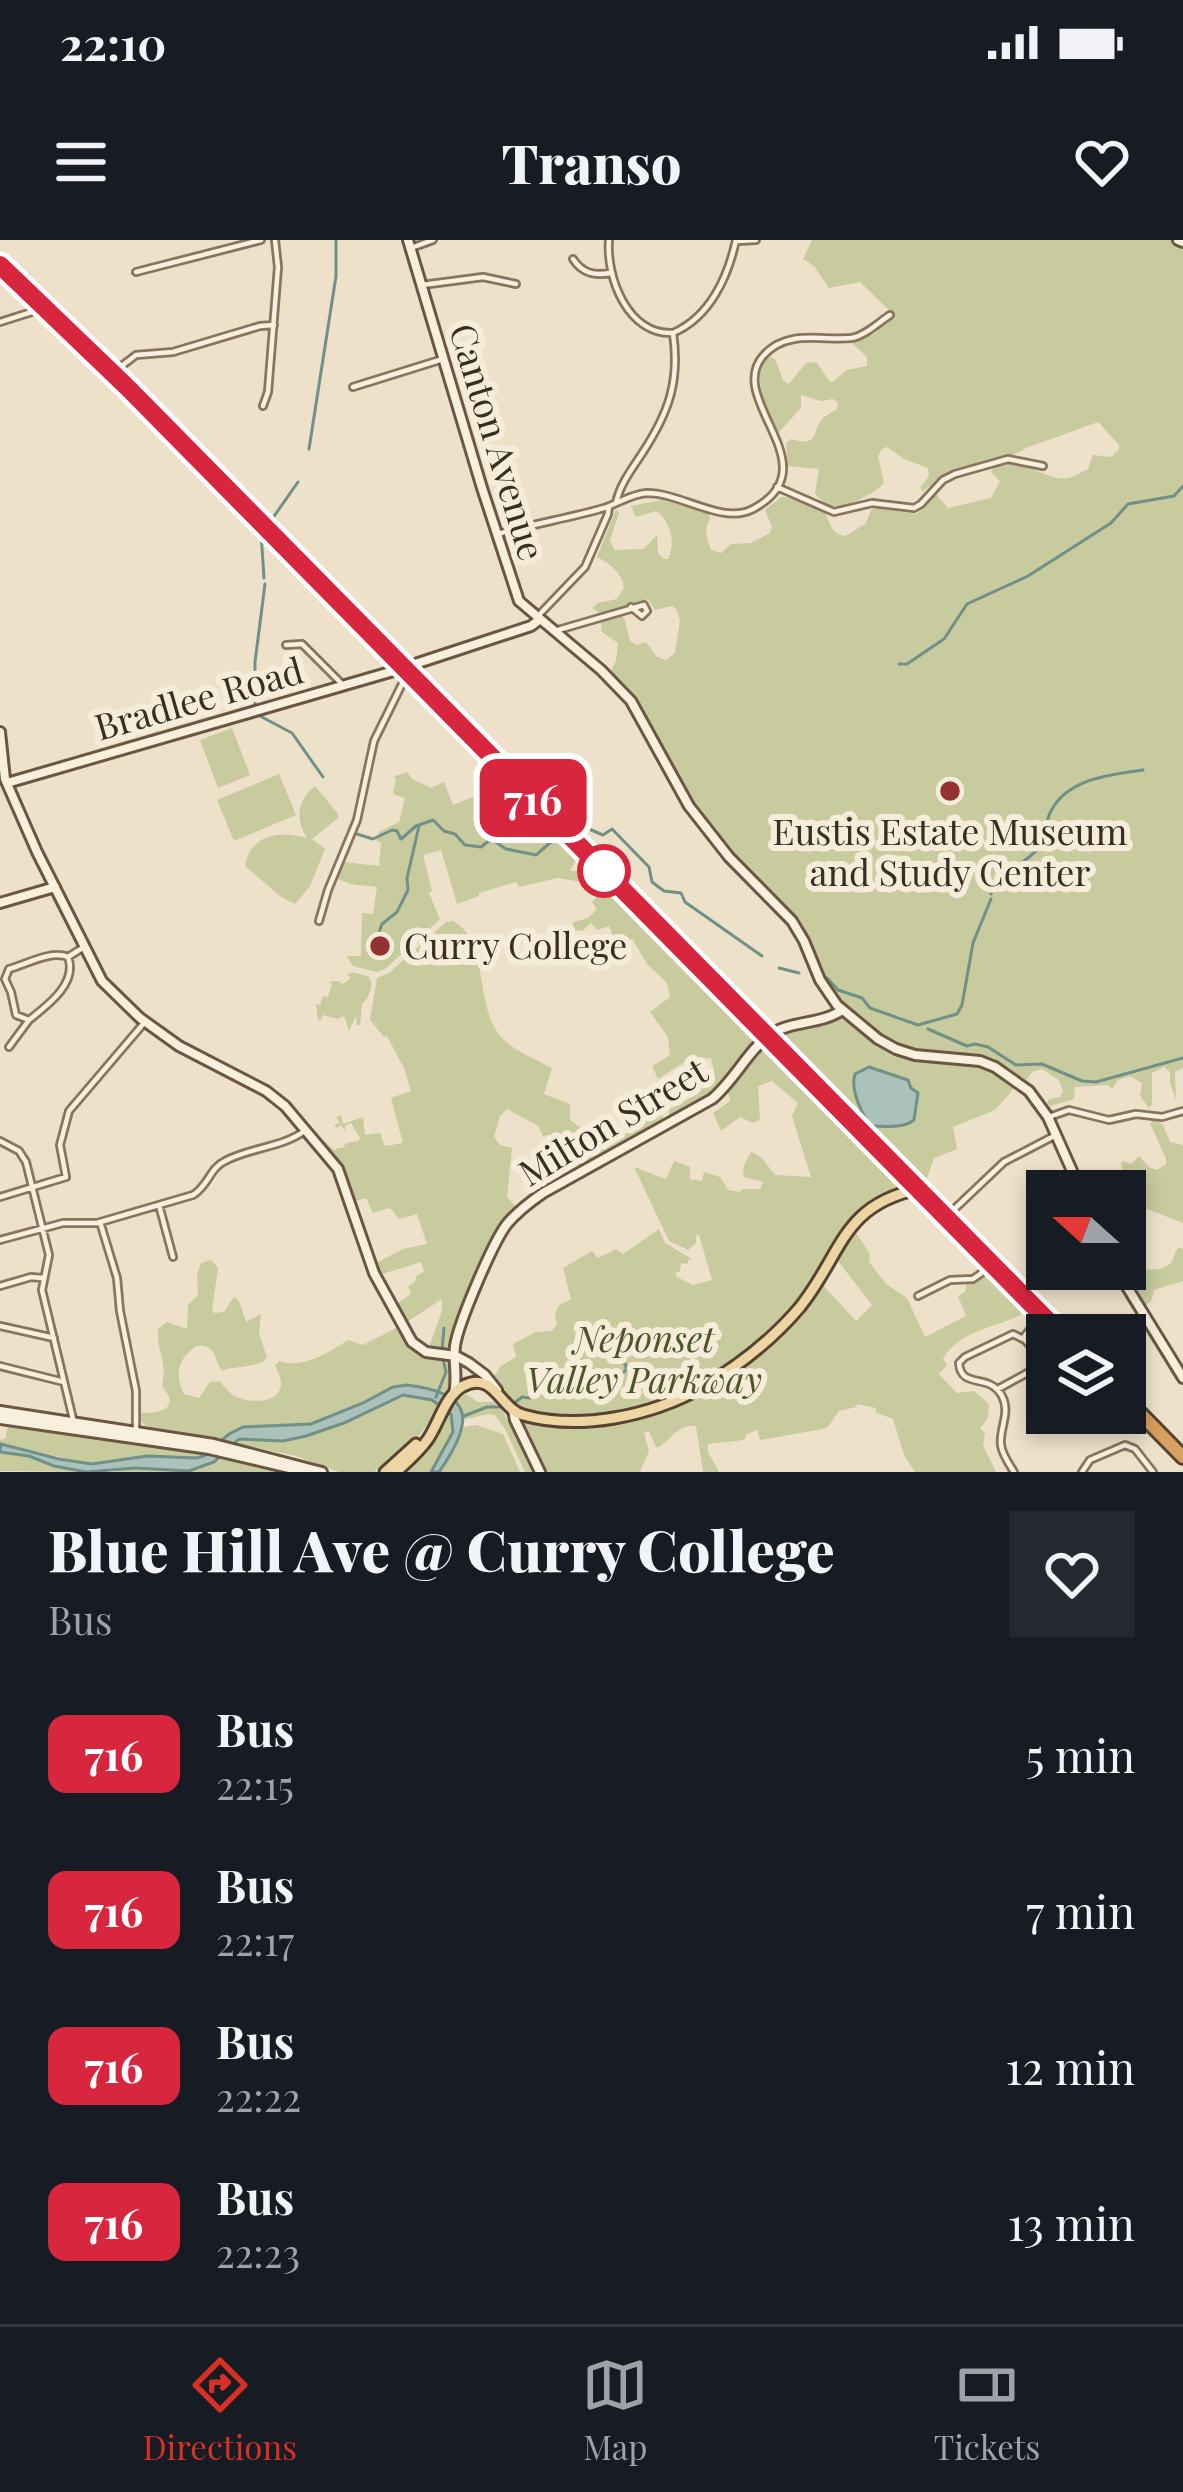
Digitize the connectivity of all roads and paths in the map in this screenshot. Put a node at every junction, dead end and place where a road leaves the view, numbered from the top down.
1 (261, 240) edge
2 (275, 240) edge
3 (433, 240) edge
4 (609, 240) edge
5 (736, 240) edge
6 (755, 240) edge
7 (410, 244) edge
8 (573, 259) dead end
9 (1, 267) edge
10 (136, 272) dead end
11 (610, 273) junction
12 (516, 284) dead end
13 (422, 285) junction
14 (46, 308) junction
15 (890, 315) dead end
16 (0, 322) edge
17 (274, 325) junction
18 (674, 333) junction
19 (442, 359) junction
20 (113, 373) junction
21 (353, 387) dead end
22 (263, 406) dead end
23 (1043, 466) dead end
24 (777, 487) junction
25 (612, 505) junction
26 (496, 535) junction
27 (631, 607) junction
28 (536, 618) junction
29 (554, 633) junction
30 (286, 645) dead end
31 (406, 670) junction
32 (330, 674) junction
33 (345, 685) junction
34 (332, 688) junction
35 (0, 732) edge
36 (3, 784) edge
37 (55, 886) junction
38 (0, 903) edge
39 (319, 921) dead end
40 (85, 947) junction
41 (68, 958) junction
42 (842, 1010) junction
43 (28, 1020) junction
44 (145, 1022) junction
45 (767, 1036) junction
46 (9, 1047) dead end
47 (1183, 1111) edge
48 (1048, 1117) junction
49 (306, 1130) junction
50 (1056, 1135) junction
51 (0, 1141) edge
52 (1072, 1170) edge
53 (33, 1187) junction
54 (918, 1189) junction
55 (0, 1197) edge
56 (158, 1205) junction
57 (946, 1217) junction
58 (100, 1222) junction
59 (43, 1228) junction
60 (0, 1240) edge
61 (173, 1257) dead end
62 (993, 1265) junction
63 (42, 1279) junction
64 (0, 1286) edge
65 (1129, 1290) edge
66 (918, 1296) dead end
67 (1037, 1314) edge
68 (0, 1326) edge
69 (1026, 1336) edge
70 (54, 1338) junction
71 (1023, 1339) junction
72 (1026, 1342) edge
73 (454, 1356) junction
74 (0, 1366) edge
75 (1026, 1374) edge
76 (1182, 1377) edge
77 (64, 1382) junction
78 (998, 1389) junction
79 (500, 1394) junction
80 (453, 1395) junction
81 (513, 1411) junction
82 (442, 1413) junction
83 (0, 1415) edge
84 (1146, 1421) edge
85 (73, 1427) junction
86 (136, 1436) junction
87 (230, 1450) junction
88 (1183, 1457) edge
89 (306, 1472) edge
90 (322, 1472) edge
91 (385, 1472) edge
92 (396, 1472) edge
93 (540, 1472) edge
94 (1014, 1472) edge
95 (1082, 1472) edge
96 (1153, 1472) edge

1 - 10 street
2 - 17 street
3 - 7 street
4 - 11 street
5 - 6 street
5 - 18 street
7 - 13 street, Canton Avenue
8 - 11 street
9 - 14 highway
11 - 18 street
12 - 13 street
13 - 19 street, Canton Avenue
14 - 16 street
14 - 20 highway
15 - 24 street
17 - 20 street
17 - 22 street
18 - 25 street
19 - 21 street
19 - 26 street, Canton Avenue
20 - 31 highway
23 - 24 street
24 - 25 street
25 - 26 street
25 - 28 street
26 - 28 street, Canton Avenue
27 - 27 street
27 - 29 street
28 - 29 street, Canton Avenue
28 - 31 street, Bradlee Road
29 - 42 street, Canton Avenue
30 - 32 street
31 - 33 street, Bradlee Road
31 - 39 street
31 - 45 highway
32 - 33 street
32 - 34 street
33 - 34 street, Bradlee Road
34 - 36 street, Bradlee Road
35 - 36 street
36 - 37 street
37 - 38 street
37 - 40 street
40 - 41 street
40 - 44 street
41 - 43 street
41 - 43 street
42 - 45 street
42 - 48 street, Canton Avenue
43 - 46 street
44 - 49 street
44 - 53 street
45 - 54 highway
45 - 73 street, Milton Street
47 - 48 street
48 - 50 street, Canton Avenue
49 - 56 street
49 - 73 street
50 - 52 street, Canton Avenue
50 - 57 street
51 - 53 street
53 - 55 street
53 - 59 street
54 - 57 highway
54 - 81 main road
56 - 58 street
56 - 61 street
57 - 62 highway
58 - 59 street
58 - 86 street
59 - 60 street
59 - 63 street
62 - 66 street
62 - 67 highway
63 - 64 street
63 - 70 street
65 - 76 street
68 - 70 street
69 - 71 street
70 - 77 street
71 - 72 street
71 - 78 street
73 - 79 street
73 - 80 street, Milton Street
74 - 77 street
75 - 78 street
77 - 85 street
78 - 94 street
79 - 80 main road
79 - 81 main road
80 - 82 main road
81 - 93 street
82 - 91 main road
82 - 92 main road
83 - 85 street
84 - 88 highway
85 - 86 street
86 - 87 street
87 - 89 street
87 - 90 street
95 - 96 street

